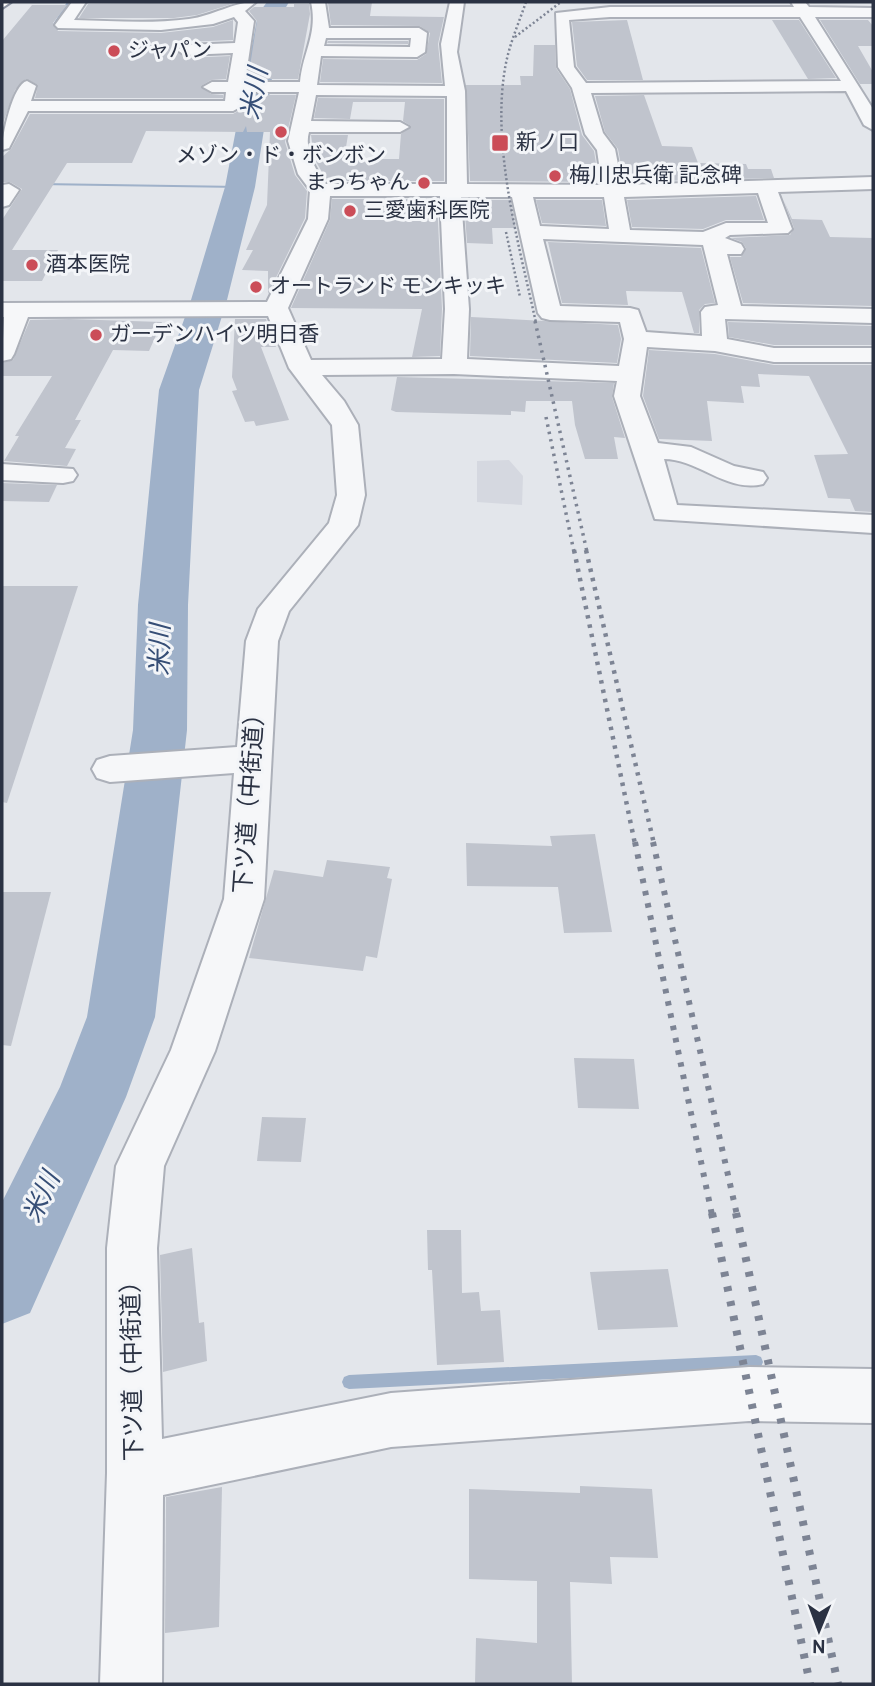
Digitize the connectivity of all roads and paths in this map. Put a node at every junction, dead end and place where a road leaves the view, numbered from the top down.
1 (79, 2) edge
2 (92, 2) edge
3 (457, 2) edge
4 (243, 7) edge
5 (740, 7) dead end
6 (801, 7) edge
7 (873, 12) edge
8 (243, 48) junction
9 (185, 50) dead end
10 (312, 50) edge
11 (834, 58) junction
12 (860, 58) dead end
13 (431, 67) dead end
14 (873, 83) edge
15 (852, 85) junction
16 (23, 86) dead end
17 (197, 87) dead end
18 (241, 87) junction
19 (581, 88) junction
20 (456, 91) junction
21 (19, 113) junction
22 (588, 115) junction
23 (612, 115) dead end
24 (232, 120) dead end
25 (873, 125) edge
26 (300, 126) junction
27 (400, 127) dead end
28 (2, 144) edge
29 (537, 167) dead end
30 (559, 171) dead end
31 (867, 183) edge
32 (583, 185) junction
33 (767, 188) junction
34 (453, 189) junction
35 (320, 190) junction
36 (520, 190) junction
37 (2, 191) edge
38 (612, 191) junction
39 (2, 201) edge
40 (873, 205) edge
41 (529, 232) junction
42 (620, 234) junction
43 (718, 243) junction
44 (262, 309) junction
45 (11, 310) edge
46 (731, 313) junction
47 (873, 316) edge
48 (636, 339) junction
49 (715, 344) junction
50 (2, 354) edge
51 (873, 355) edge
52 (454, 366) junction
53 (302, 368) junction
54 (630, 374) junction
55 (648, 452) junction
56 (2, 472) edge
57 (63, 475) dead end
58 (753, 478) dead end
59 (873, 524) edge
60 (245, 759) junction
61 (110, 769) dead end
62 (873, 1396) edge
63 (135, 1473) junction
64 (131, 1684) edge

1 - 2 street
1 - 4 street
3 - 20 street
4 - 8 street
5 - 6 street
6 - 7 street
6 - 11 street
6 - 19 street
8 - 9 street
8 - 18 street
10 - 10 street
10 - 13 street
10 - 18 street
10 - 20 street
10 - 26 street
11 - 12 street
11 - 15 street
14 - 15 street
15 - 19 street
15 - 25 street
16 - 21 street
17 - 18 street
18 - 21 street
19 - 22 street
20 - 34 street
21 - 24 street
21 - 28 street
22 - 23 street
22 - 38 street
26 - 27 street
26 - 35 street
29 - 32 street
30 - 32 street
31 - 33 street
31 - 40 street
32 - 36 street
32 - 38 street
33 - 38 street
33 - 43 street
34 - 35 street
34 - 36 street
34 - 52 street
35 - 44 street
36 - 41 street
37 - 39 street
38 - 42 street
41 - 42 street
41 - 48 street
42 - 43 street
43 - 46 street
44 - 45 street
44 - 53 street, 下ツ道（中街道）
45 - 50 street
46 - 47 street
46 - 49 street
48 - 49 street
48 - 54 street
49 - 51 street
52 - 53 street
52 - 54 street
53 - 60 street, 下ツ道（中街道）
54 - 55 street
55 - 58 street
55 - 59 street
56 - 57 street
60 - 61 street
60 - 63 street, 下ツ道（中街道）
62 - 63 street
63 - 64 street, 下ツ道（中街道）

